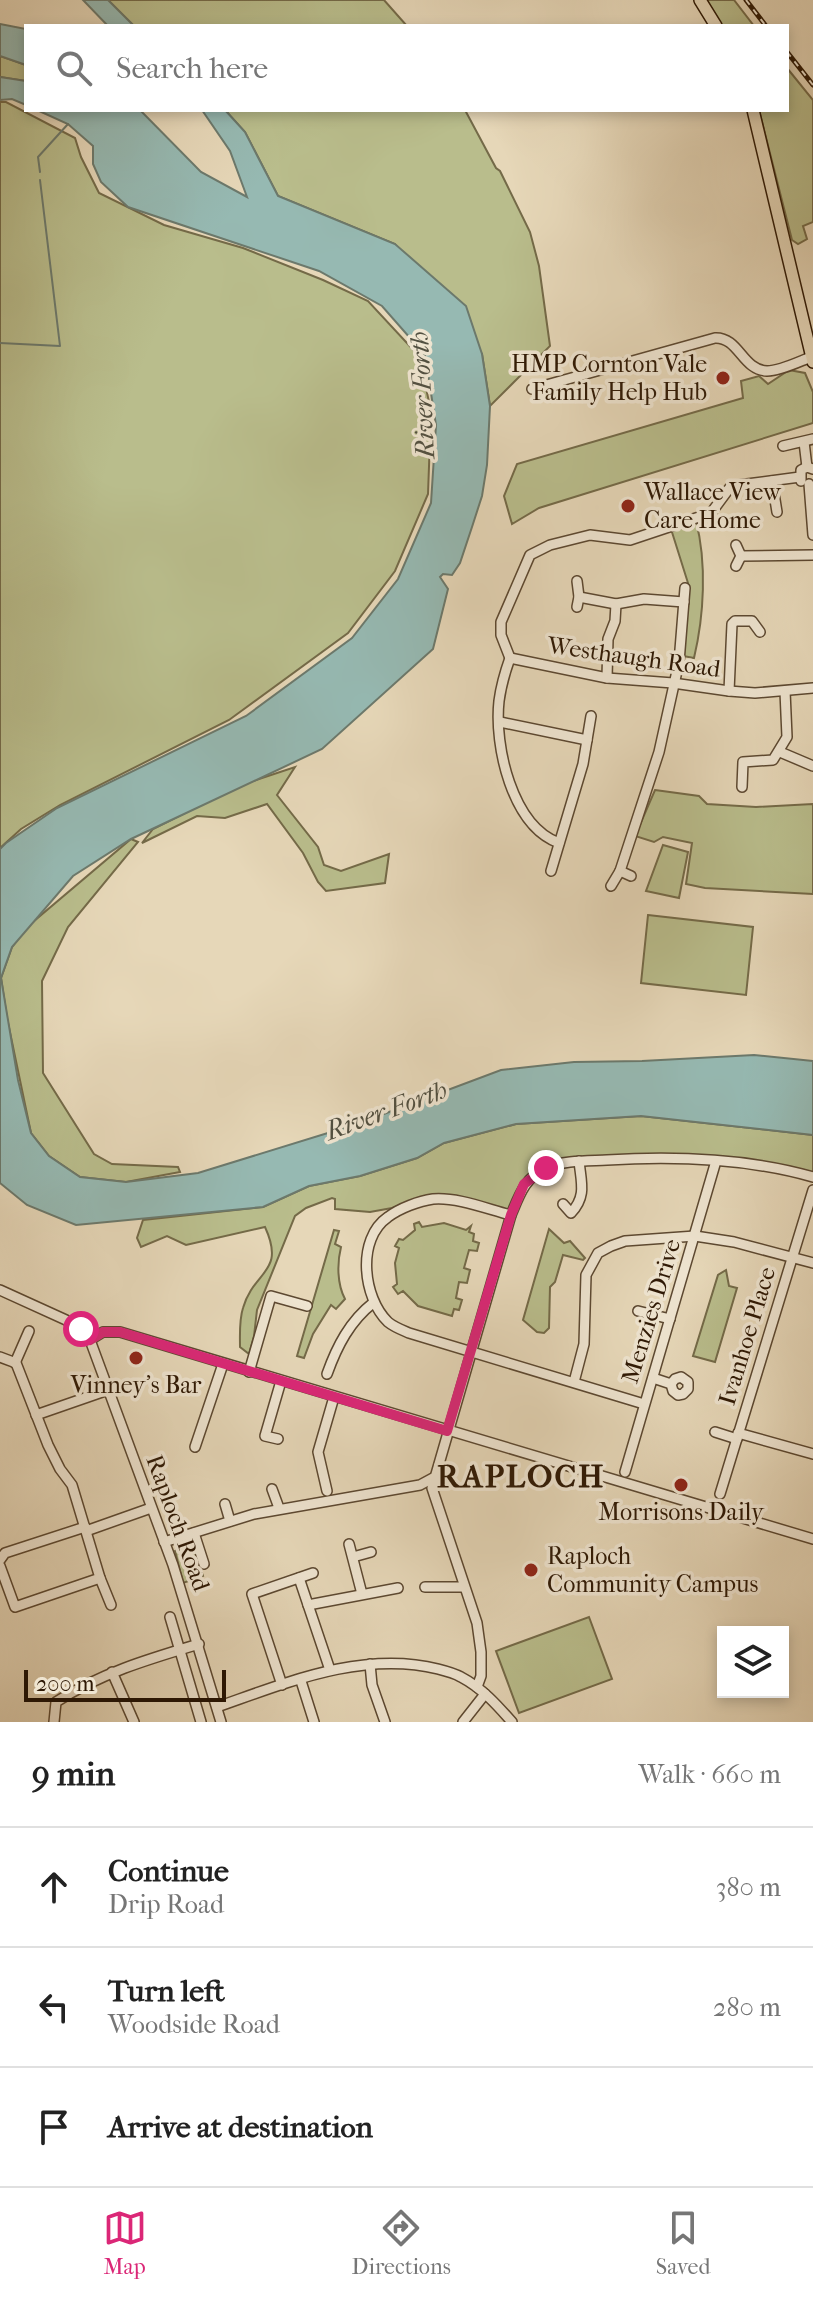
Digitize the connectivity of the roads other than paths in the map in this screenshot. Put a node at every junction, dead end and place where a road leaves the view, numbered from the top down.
1 (700, 0) edge
2 (715, 24) edge
3 (753, 112) edge
4 (812, 360) edge
5 (532, 389) dead end
6 (808, 440) edge
7 (783, 446) dead end
8 (810, 468) edge
9 (800, 477) junction
10 (772, 481) junction
11 (811, 483) edge
12 (777, 512) dead end
13 (813, 535) edge
14 (736, 545) dead end
15 (813, 555) edge
16 (741, 556) junction
17 (736, 566) dead end
18 (577, 581) dead end
19 (685, 588) dead end
20 (684, 602) junction
21 (616, 604) junction
22 (761, 610) dead end
23 (752, 621) junction
24 (760, 632) dead end
25 (510, 658) junction
26 (607, 678) junction
27 (673, 683) junction
28 (813, 688) edge
29 (729, 691) junction
30 (785, 691) junction
31 (591, 716) dead end
32 (500, 722) junction
33 (587, 740) junction
34 (780, 752) junction
35 (731, 756) dead end
36 (743, 762) junction
37 (813, 766) edge
38 (742, 787) dead end
39 (559, 843) junction
40 (551, 871) dead end
41 (620, 871) junction
42 (631, 876) dead end
43 (611, 886) dead end
44 (579, 1161) junction
45 (716, 1161) junction
46 (813, 1177) edge
47 (813, 1190) edge
48 (563, 1204) dead end
49 (511, 1215) junction
50 (695, 1236) junction
51 (792, 1257) junction
52 (813, 1263) edge
53 (0, 1290) edge
54 (373, 1303) junction
55 (307, 1306) dead end
56 (638, 1311) dead end
57 (670, 1319) junction
58 (29, 1331) dead end
59 (90, 1340) junction
60 (470, 1351) junction
61 (0, 1357) edge
62 (15, 1363) junction
63 (223, 1364) junction
64 (249, 1372) junction
65 (327, 1374) dead end
66 (653, 1378) junction
67 (281, 1381) junction
68 (574, 1382) junction
69 (671, 1384) dead end
70 (108, 1390) junction
71 (334, 1397) junction
72 (644, 1404) junction
73 (36, 1415) junction
74 (447, 1431) junction
75 (715, 1432) dead end
76 (737, 1436) junction
77 (278, 1439) dead end
78 (195, 1447) dead end
79 (813, 1454) edge
80 (625, 1472) dead end
81 (433, 1478) junction
82 (272, 1489) dead end
83 (327, 1491) dead end
84 (720, 1494) dead end
85 (225, 1504) dead end
86 (151, 1508) junction
87 (279, 1508) junction
88 (230, 1521) junction
89 (85, 1529) junction
90 (194, 1533) junction
91 (813, 1539) edge
92 (164, 1542) junction
93 (349, 1544) dead end
94 (371, 1552) dead end
95 (353, 1557) junction
96 (0, 1563) edge
97 (204, 1564) dead end
98 (313, 1573) dead end
99 (100, 1578) junction
100 (299, 1578) junction
101 (425, 1587) dead end
102 (463, 1587) junction
103 (398, 1588) dead end
104 (362, 1594) junction
105 (111, 1605) dead end
106 (308, 1605) junction
107 (170, 1617) dead end
108 (199, 1644) junction
109 (179, 1650) junction
110 (370, 1664) junction
111 (330, 1670) junction
112 (112, 1672) junction
113 (301, 1681) junction
114 (282, 1685) junction
115 (477, 1687) junction
116 (485, 1694) junction
117 (217, 1707) junction
118 (54, 1722) edge
119 (134, 1722) edge
120 (201, 1722) edge
121 (221, 1722) edge
122 (314, 1722) edge
123 (385, 1722) edge
124 (463, 1722) edge
125 (512, 1722) edge

1 - 2 main road
3 - 4 main road
4 - 5 street
6 - 7 street
6 - 8 street
8 - 9 street
9 - 10 street
9 - 11 street
10 - 12 street
10 - 25 street
11 - 13 street
14 - 16 street
15 - 16 street
16 - 17 street
18 - 21 street
19 - 20 street
20 - 21 street
20 - 27 street
21 - 26 street
22 - 23 street
23 - 24 street
23 - 29 street
25 - 26 street, Westhaugh Road
25 - 32 street
26 - 27 street, Westhaugh Road
27 - 29 street, Westhaugh Road
27 - 41 street
28 - 30 street, Westhaugh Road
29 - 30 street, Westhaugh Road
30 - 34 street
31 - 33 street
32 - 33 street
32 - 39 street
33 - 39 street
34 - 36 street
34 - 37 street
35 - 36 street
36 - 38 street
39 - 40 street
41 - 42 street
41 - 43 street
44 - 45 street
44 - 48 street
44 - 49 street
45 - 46 street
45 - 50 street, Menzies Drive
47 - 51 street, Ivanhoe Place
49 - 54 street
49 - 60 street
50 - 51 street
50 - 57 street, Menzies Drive
50 - 68 street
51 - 52 street
51 - 76 street, Ivanhoe Place
53 - 59 street
54 - 60 street
54 - 65 street
55 - 64 street
56 - 57 street
57 - 66 street, Menzies Drive
58 - 62 street
59 - 63 street
59 - 70 street, Raploch Road
60 - 68 street
60 - 74 street
61 - 62 street
62 - 73 street
63 - 64 street
63 - 78 street
64 - 67 street
66 - 69 street
66 - 72 street, Menzies Drive
67 - 71 street
67 - 77 street
68 - 72 street
70 - 73 street
70 - 86 street, Raploch Road
71 - 74 street
71 - 83 street
72 - 80 street, Menzies Drive
73 - 89 street
74 - 81 street
74 - 91 street
75 - 76 street
76 - 79 street
76 - 84 street, Ivanhoe Place
81 - 87 street
81 - 102 street
82 - 87 street
85 - 88 street
86 - 89 street
86 - 92 street, Raploch Road
87 - 88 street
88 - 90 street
89 - 96 street
89 - 99 street
90 - 92 street
90 - 97 street
92 - 108 street, Raploch Road
93 - 95 street
94 - 95 street
95 - 104 street
96 - 99 street
98 - 100 street
99 - 105 street
100 - 106 street
100 - 114 street
101 - 102 street
102 - 115 street
103 - 104 street
104 - 106 street
106 - 111 street
107 - 109 street
108 - 109 street
108 - 117 street, Raploch Road
109 - 112 street
109 - 120 street
110 - 111 street
110 - 115 street
110 - 123 street
111 - 113 street
112 - 118 street
112 - 119 street
113 - 114 street
113 - 122 street
114 - 117 street
115 - 116 street
116 - 124 street
116 - 125 street
117 - 121 street, Raploch Road

